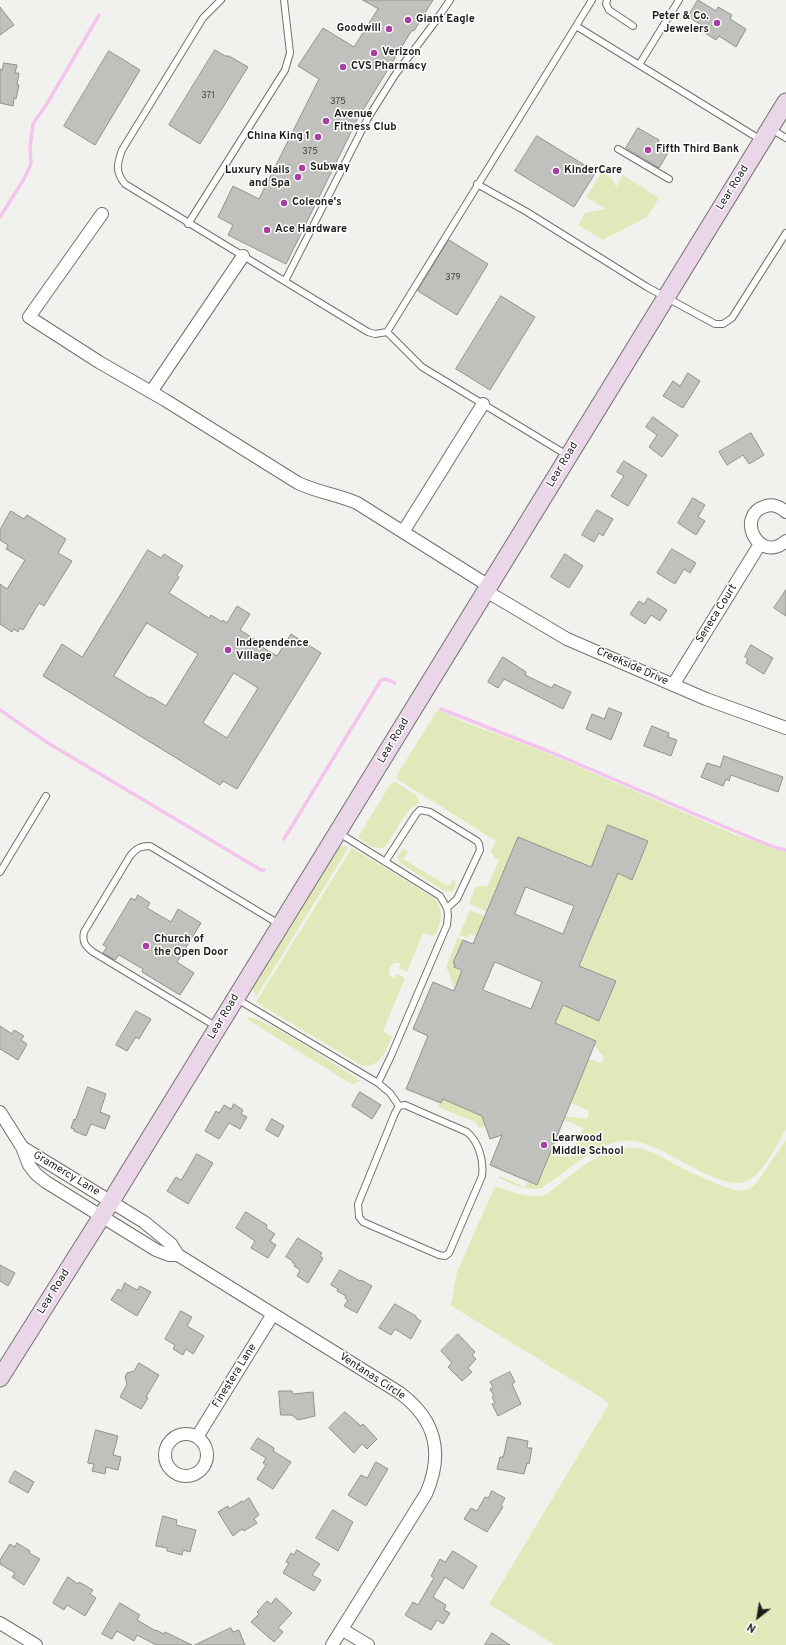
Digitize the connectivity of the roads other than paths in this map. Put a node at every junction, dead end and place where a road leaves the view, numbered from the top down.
1 (221, 0) edge
2 (284, 0) edge
3 (450, 0) edge
4 (592, 0) edge
5 (607, 0) edge
6 (679, 0) edge
7 (576, 26) junction
8 (633, 26) dead end
9 (640, 65) junction
10 (786, 102) edge
11 (766, 134) junction
12 (786, 138) edge
13 (618, 149) dead end
14 (669, 179) dead end
15 (477, 184) junction
16 (102, 214) dead end
17 (188, 224) junction
18 (786, 233) edge
19 (243, 256) junction
20 (285, 281) junction
21 (666, 296) junction
22 (387, 332) junction
23 (151, 392) junction
24 (483, 404) junction
25 (569, 456) junction
26 (786, 512) edge
27 (403, 532) junction
28 (786, 541) edge
29 (760, 544) junction
30 (487, 589) junction
31 (673, 685) junction
32 (786, 728) edge
33 (46, 796) dead end
34 (337, 832) junction
35 (385, 862) junction
36 (0, 872) edge
37 (447, 908) junction
38 (281, 925) junction
39 (236, 998) junction
40 (218, 1027) junction
41 (378, 1083) junction
42 (399, 1106) junction
43 (0, 1112) edge
44 (22, 1147) junction
45 (111, 1202) junction
46 (102, 1216) junction
47 (178, 1256) junction
48 (273, 1314) junction
49 (0, 1378) edge
50 (197, 1437) dead end
51 (0, 1623) edge
52 (343, 1630) junction
53 (36, 1645) edge
54 (332, 1645) edge
55 (368, 1645) edge

1 - 17 lane
2 - 17 lane
3 - 20 lane
4 - 7 lane
5 - 8 lane
6 - 9 lane
7 - 9 lane
7 - 15 lane
9 - 11 lane
10 - 11 street, Lear Road
11 - 12 lane
11 - 21 street, Lear Road
13 - 14 lane
15 - 21 lane
15 - 22 lane
16 - 23 street, Creekside Drive
17 - 19 lane
18 - 21 lane
19 - 20 lane
19 - 23 street
20 - 22 lane
21 - 25 street, Lear Road
22 - 24 lane
23 - 27 street, Creekside Drive
24 - 25 lane
24 - 27 street
25 - 30 street, Lear Road
26 - 29 street
27 - 30 street, Creekside Drive
28 - 29 street
29 - 31 street, Seneca Court
30 - 31 street, Creekside Drive
30 - 34 street, Lear Road
31 - 32 street, Creekside Drive
33 - 36 lane
34 - 35 lane
34 - 38 street, Lear Road
35 - 37 lane
35 - 37 lane
37 - 41 lane
38 - 39 street, Lear Road
38 - 40 lane
39 - 40 street, Lear Road
39 - 41 lane
40 - 45 street, Lear Road
41 - 42 lane
42 - 42 lane
43 - 44 street, Gramercy Lane
44 - 45 street, Gramercy Lane
44 - 46 street, Gramercy Lane
45 - 46 street, Lear Road
45 - 47 street, Ventanas Circle
46 - 47 street, Ventanas Circle
46 - 49 street, Lear Road
47 - 48 street, Ventanas Circle
48 - 50 street, Finestera Lane
48 - 52 street, Ventanas Circle
51 - 53 street
52 - 54 street, Ventanas Circle
52 - 55 street

